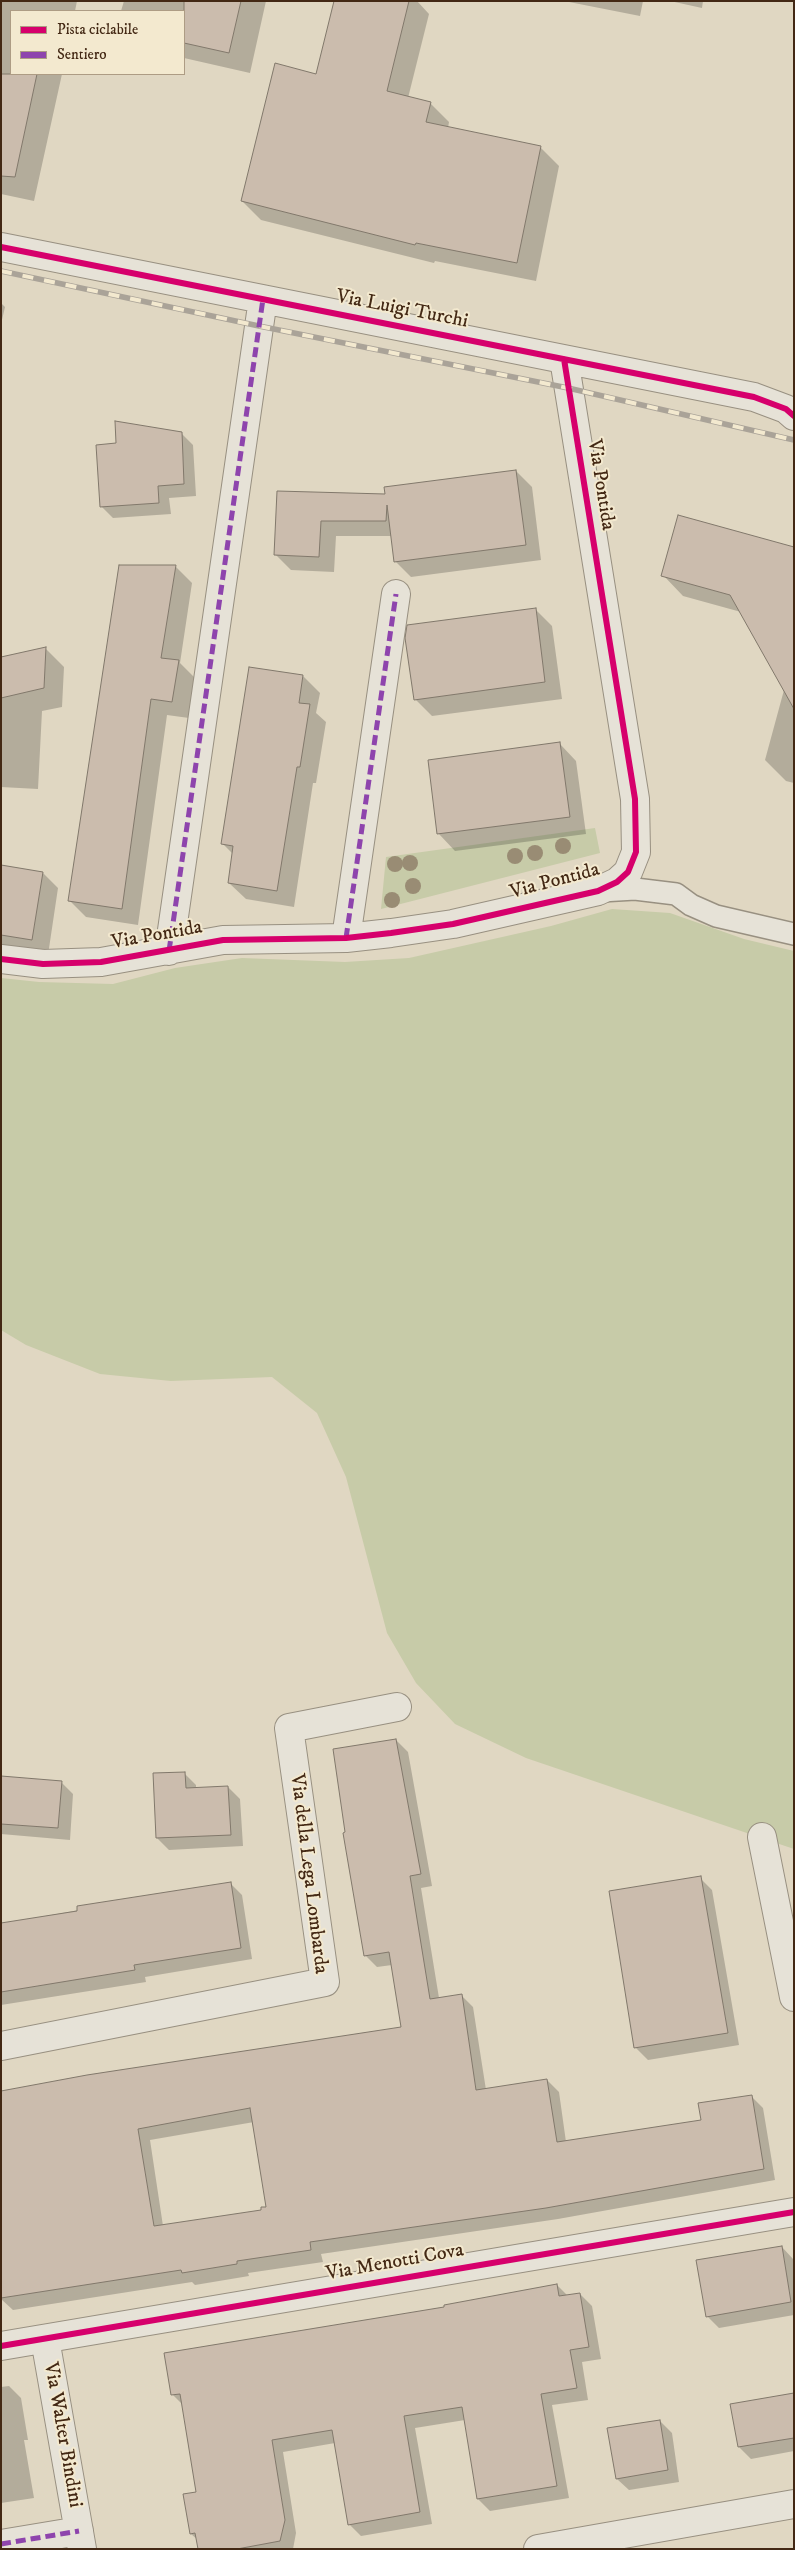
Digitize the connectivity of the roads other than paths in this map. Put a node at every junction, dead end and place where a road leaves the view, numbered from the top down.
1 (1, 247) edge
2 (263, 299) junction
3 (564, 360) junction
4 (794, 416) edge
5 (396, 594) dead end
6 (598, 891) junction
7 (794, 934) edge
8 (346, 938) junction
9 (169, 951) junction
10 (1, 959) edge
11 (397, 1707) dead end
12 (762, 1837) dead end
13 (794, 1997) edge
14 (1, 2046) edge
15 (794, 2212) edge
16 (45, 2339) junction
17 (1, 2346) edge
18 (794, 2504) edge
19 (80, 2540) edge
20 (1, 2544) edge
21 (538, 2549) edge

1 - 2 street, Via Luigi Turchi
2 - 3 street, Via Luigi Turchi
2 - 9 street, Via Pontida
3 - 4 street, Via Luigi Turchi
3 - 6 street, Via Pontida
5 - 8 street
6 - 7 lane, Via Pontida
6 - 8 street, Via Pontida
8 - 9 street, Via Pontida
9 - 10 street, Via Pontida
11 - 14 street, Via della Lega Lombarda
12 - 13 street
15 - 16 street, Via Menotti Cova
16 - 17 street, Via Menotti Cova
16 - 19 street, Via Walter Bindini
18 - 21 street
19 - 20 street, Via Walter Bindini

